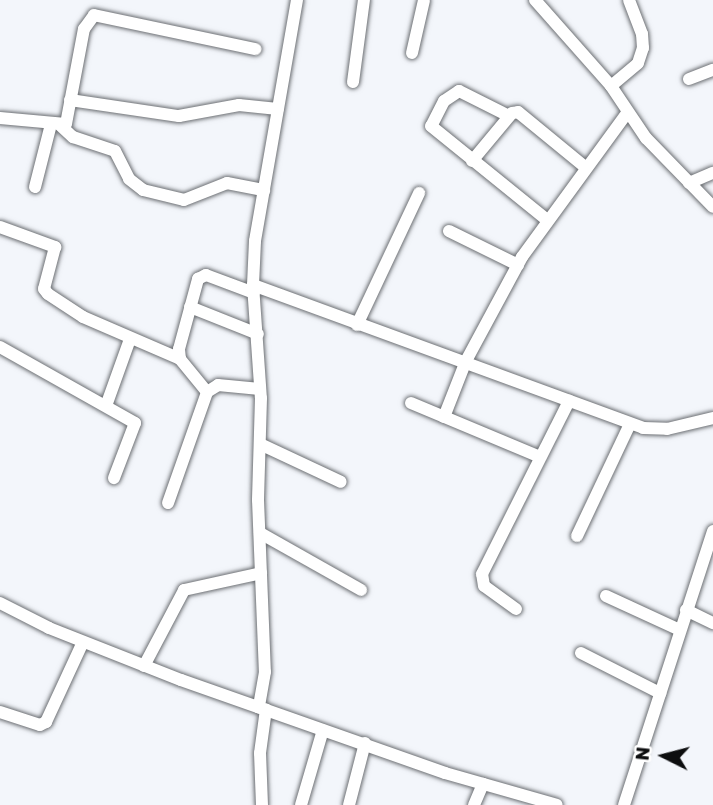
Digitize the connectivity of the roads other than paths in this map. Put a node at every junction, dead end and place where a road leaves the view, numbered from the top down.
1 (297, 0) edge
2 (363, 0) edge
3 (424, 0) edge
4 (538, 0) edge
5 (629, 0) edge
6 (255, 49) dead end
7 (412, 53) dead end
8 (713, 71) edge
9 (688, 79) dead end
10 (353, 82) dead end
11 (611, 86) junction
12 (70, 100) junction
13 (278, 109) junction
14 (627, 113) junction
15 (509, 117) junction
16 (0, 118) edge
17 (56, 124) junction
18 (472, 161) junction
19 (585, 167) junction
20 (713, 173) edge
21 (689, 183) junction
22 (35, 187) dead end
23 (264, 190) junction
24 (419, 192) dead end
25 (713, 206) edge
26 (547, 220) junction
27 (0, 227) edge
28 (449, 231) dead end
29 (518, 265) junction
30 (254, 289) junction
31 (190, 307) junction
32 (357, 325) junction
33 (258, 334) junction
34 (130, 339) junction
35 (0, 347) edge
36 (180, 359) junction
37 (466, 361) junction
38 (260, 389) junction
39 (207, 392) junction
40 (569, 401) junction
41 (411, 403) dead end
42 (106, 406) junction
43 (444, 417) junction
44 (713, 418) edge
45 (630, 424) junction
46 (260, 444) junction
47 (540, 457) junction
48 (114, 478) dead end
49 (341, 481) dead end
50 (168, 503) dead end
51 (713, 531) edge
52 (260, 533) junction
53 (577, 536) dead end
54 (261, 573) junction
55 (361, 590) dead end
56 (606, 596) dead end
57 (0, 603) edge
58 (516, 609) dead end
59 (686, 610) junction
60 (713, 622) edge
61 (680, 630) junction
62 (83, 642) junction
63 (581, 653) dead end
64 (144, 666) junction
65 (660, 693) junction
66 (263, 708) junction
67 (0, 712) edge
68 (323, 730) junction
69 (365, 743) junction
70 (483, 784) junction
71 (262, 805) edge
72 (301, 805) edge
73 (349, 805) edge
74 (474, 805) edge
75 (557, 805) edge
76 (624, 805) edge

1 - 13 street
2 - 10 street
3 - 7 street
4 - 11 street
5 - 11 street
6 - 12 street
8 - 9 street
11 - 14 street
12 - 13 street
12 - 17 street
13 - 23 street
14 - 19 street
14 - 21 street
15 - 18 street
15 - 18 street
15 - 19 street
16 - 17 street
17 - 22 street
17 - 23 street
18 - 26 street
19 - 26 street
20 - 21 street
21 - 25 street
23 - 30 street
24 - 32 street
26 - 29 street
27 - 34 street
28 - 29 street
29 - 37 street
30 - 31 street
30 - 32 street
30 - 33 street
31 - 33 street
31 - 36 street
32 - 37 street
33 - 38 street
34 - 36 street
34 - 42 street
35 - 42 street
36 - 39 street
37 - 40 street
37 - 43 street
38 - 39 street
38 - 46 street
39 - 50 street
40 - 45 street
40 - 47 street
41 - 43 street
42 - 48 street
43 - 47 street
44 - 45 street
45 - 53 street
46 - 49 street
46 - 52 street
47 - 58 street
51 - 59 street
52 - 54 street
52 - 55 street
54 - 64 street
54 - 66 street
56 - 61 street
57 - 62 street
59 - 60 street
59 - 61 street
61 - 65 street
62 - 64 street
62 - 67 street
63 - 65 street
64 - 66 street
65 - 76 street
66 - 68 street
66 - 71 street
68 - 69 street
68 - 72 street
69 - 70 street
69 - 73 street
70 - 74 street
70 - 75 street

